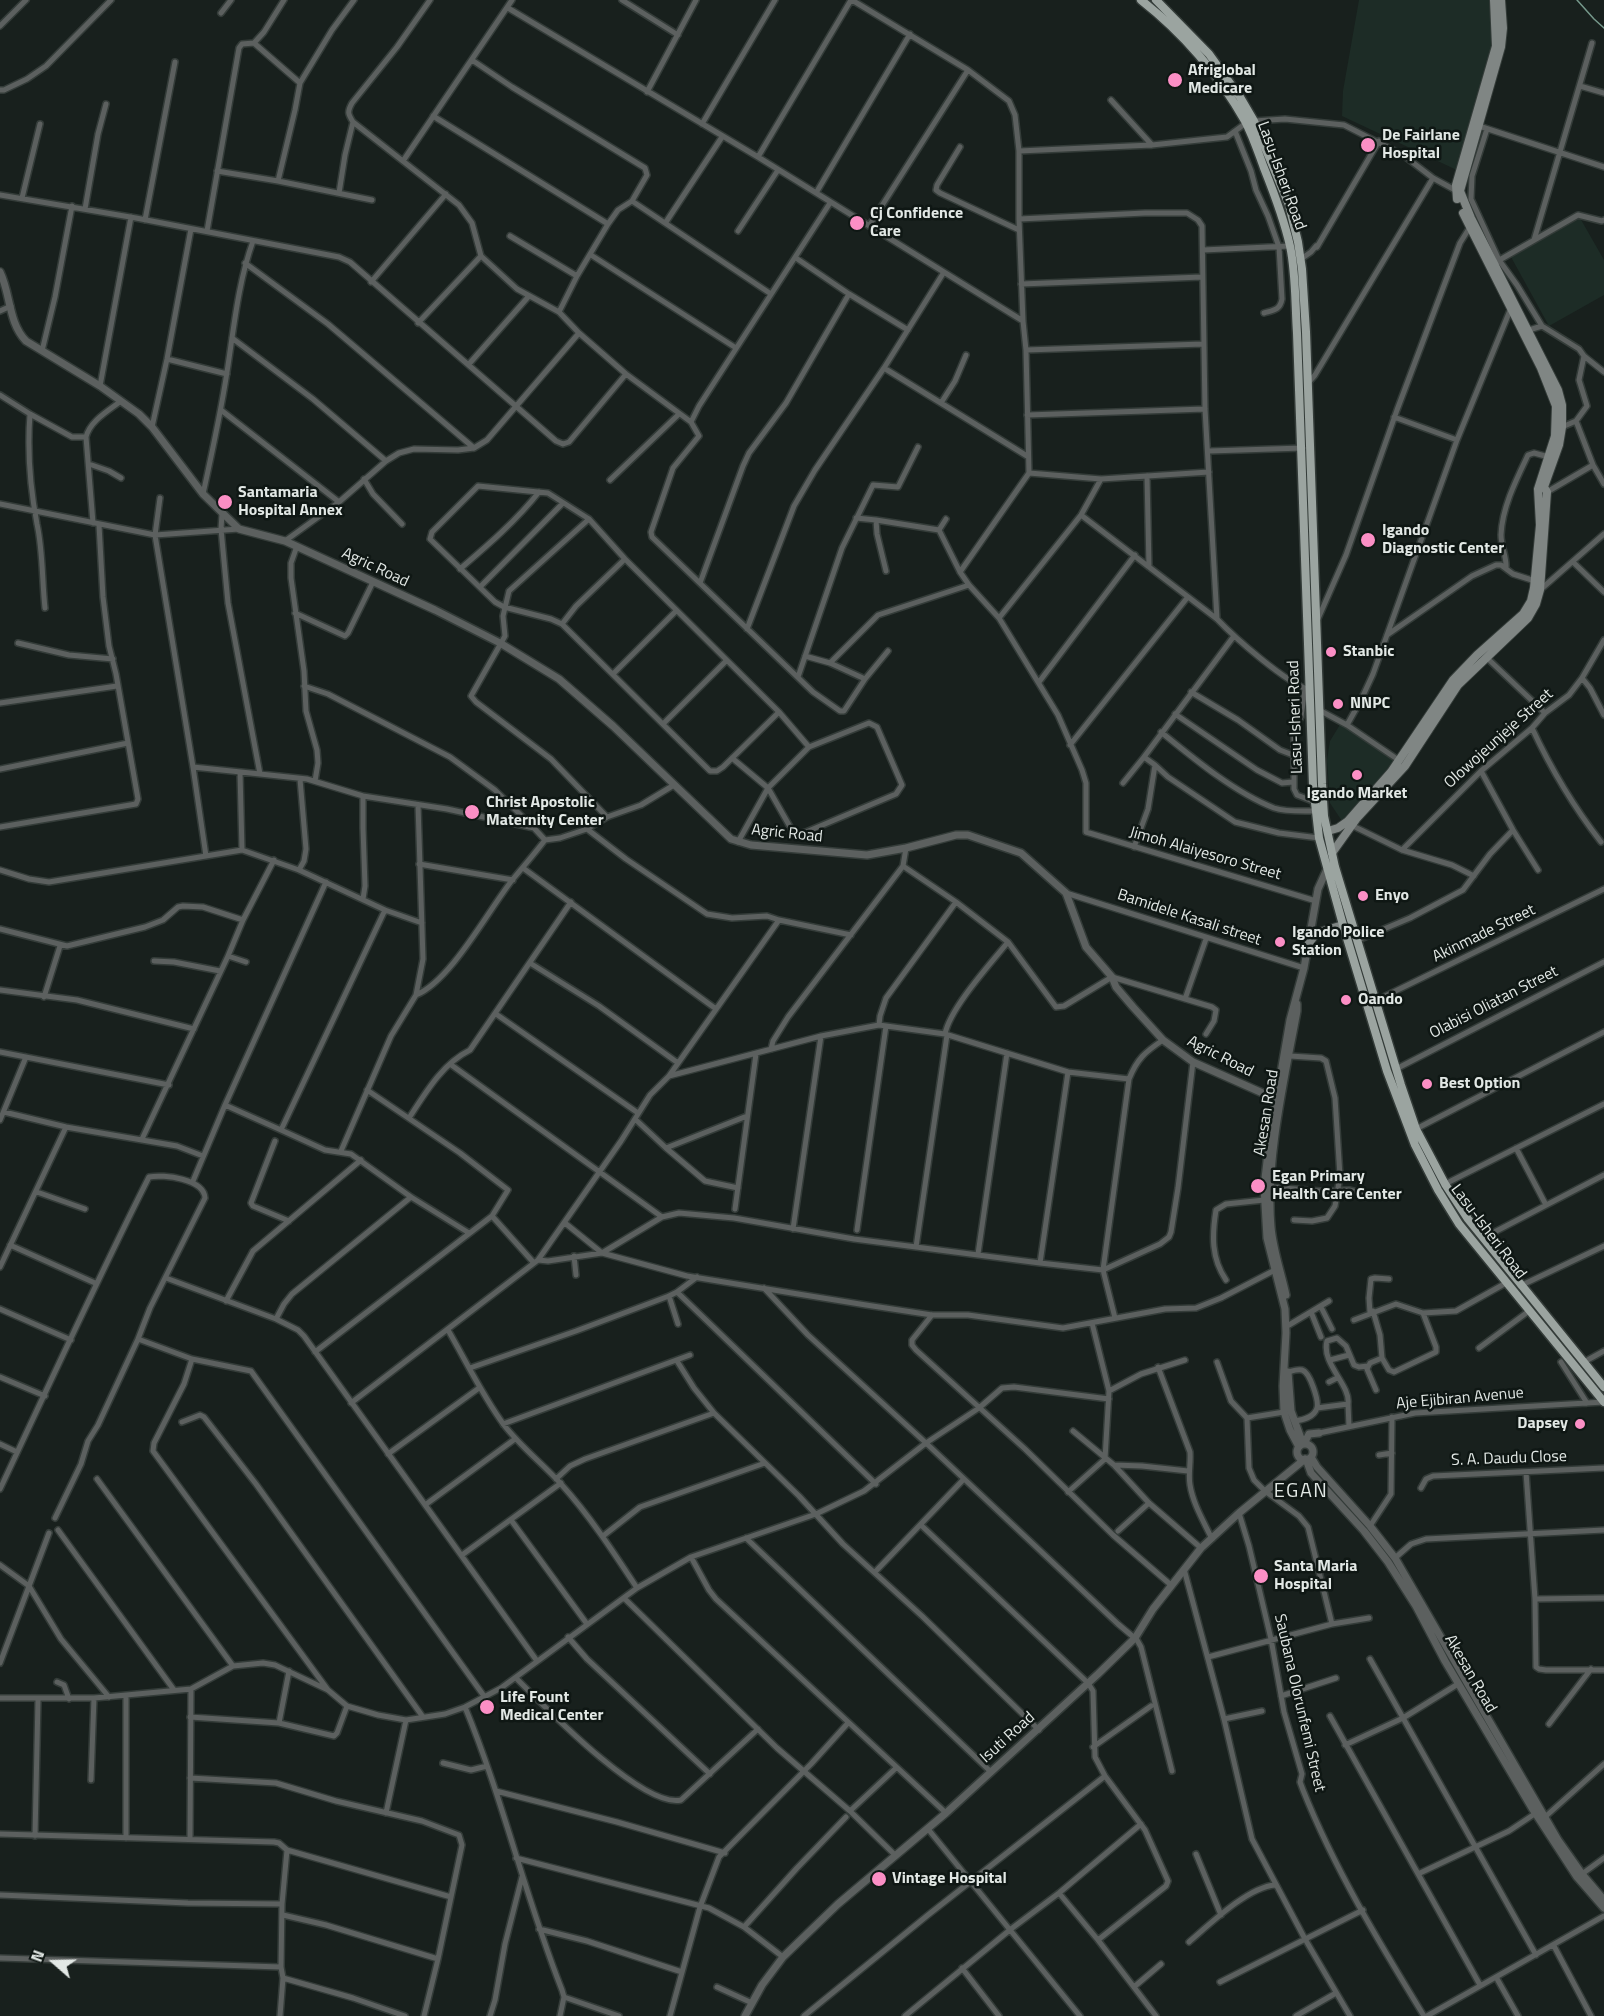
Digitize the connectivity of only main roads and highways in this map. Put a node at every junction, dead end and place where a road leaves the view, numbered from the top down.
1 (1141, 0) edge
2 (1156, 0) edge
3 (1494, 0) edge
4 (1501, 0) edge
5 (1250, 122) junction
6 (1514, 308) junction
7 (1305, 448) junction
8 (1328, 831) junction
9 (1332, 853) junction
10 (1343, 925) junction
11 (1308, 945) road end
12 (1604, 1387) edge
13 (1604, 1402) edge

1 - 5 main road, Lasu-Isheri Road
2 - 5 main road, Lasu-Isheri Road
3 - 6 main road
4 - 6 main road
5 - 7 main road, Lasu-Isheri Road
5 - 7 main road, Lasu-Isheri Road
6 - 8 main road
6 - 9 main road
7 - 8 main road, Lasu-Isheri Road
7 - 10 main road, Lasu-Isheri Road
8 - 9 main road, Lasu-Isheri Road
9 - 12 main road, Lasu-Isheri Road
10 - 11 main road
10 - 13 main road, Lasu-Isheri Road

